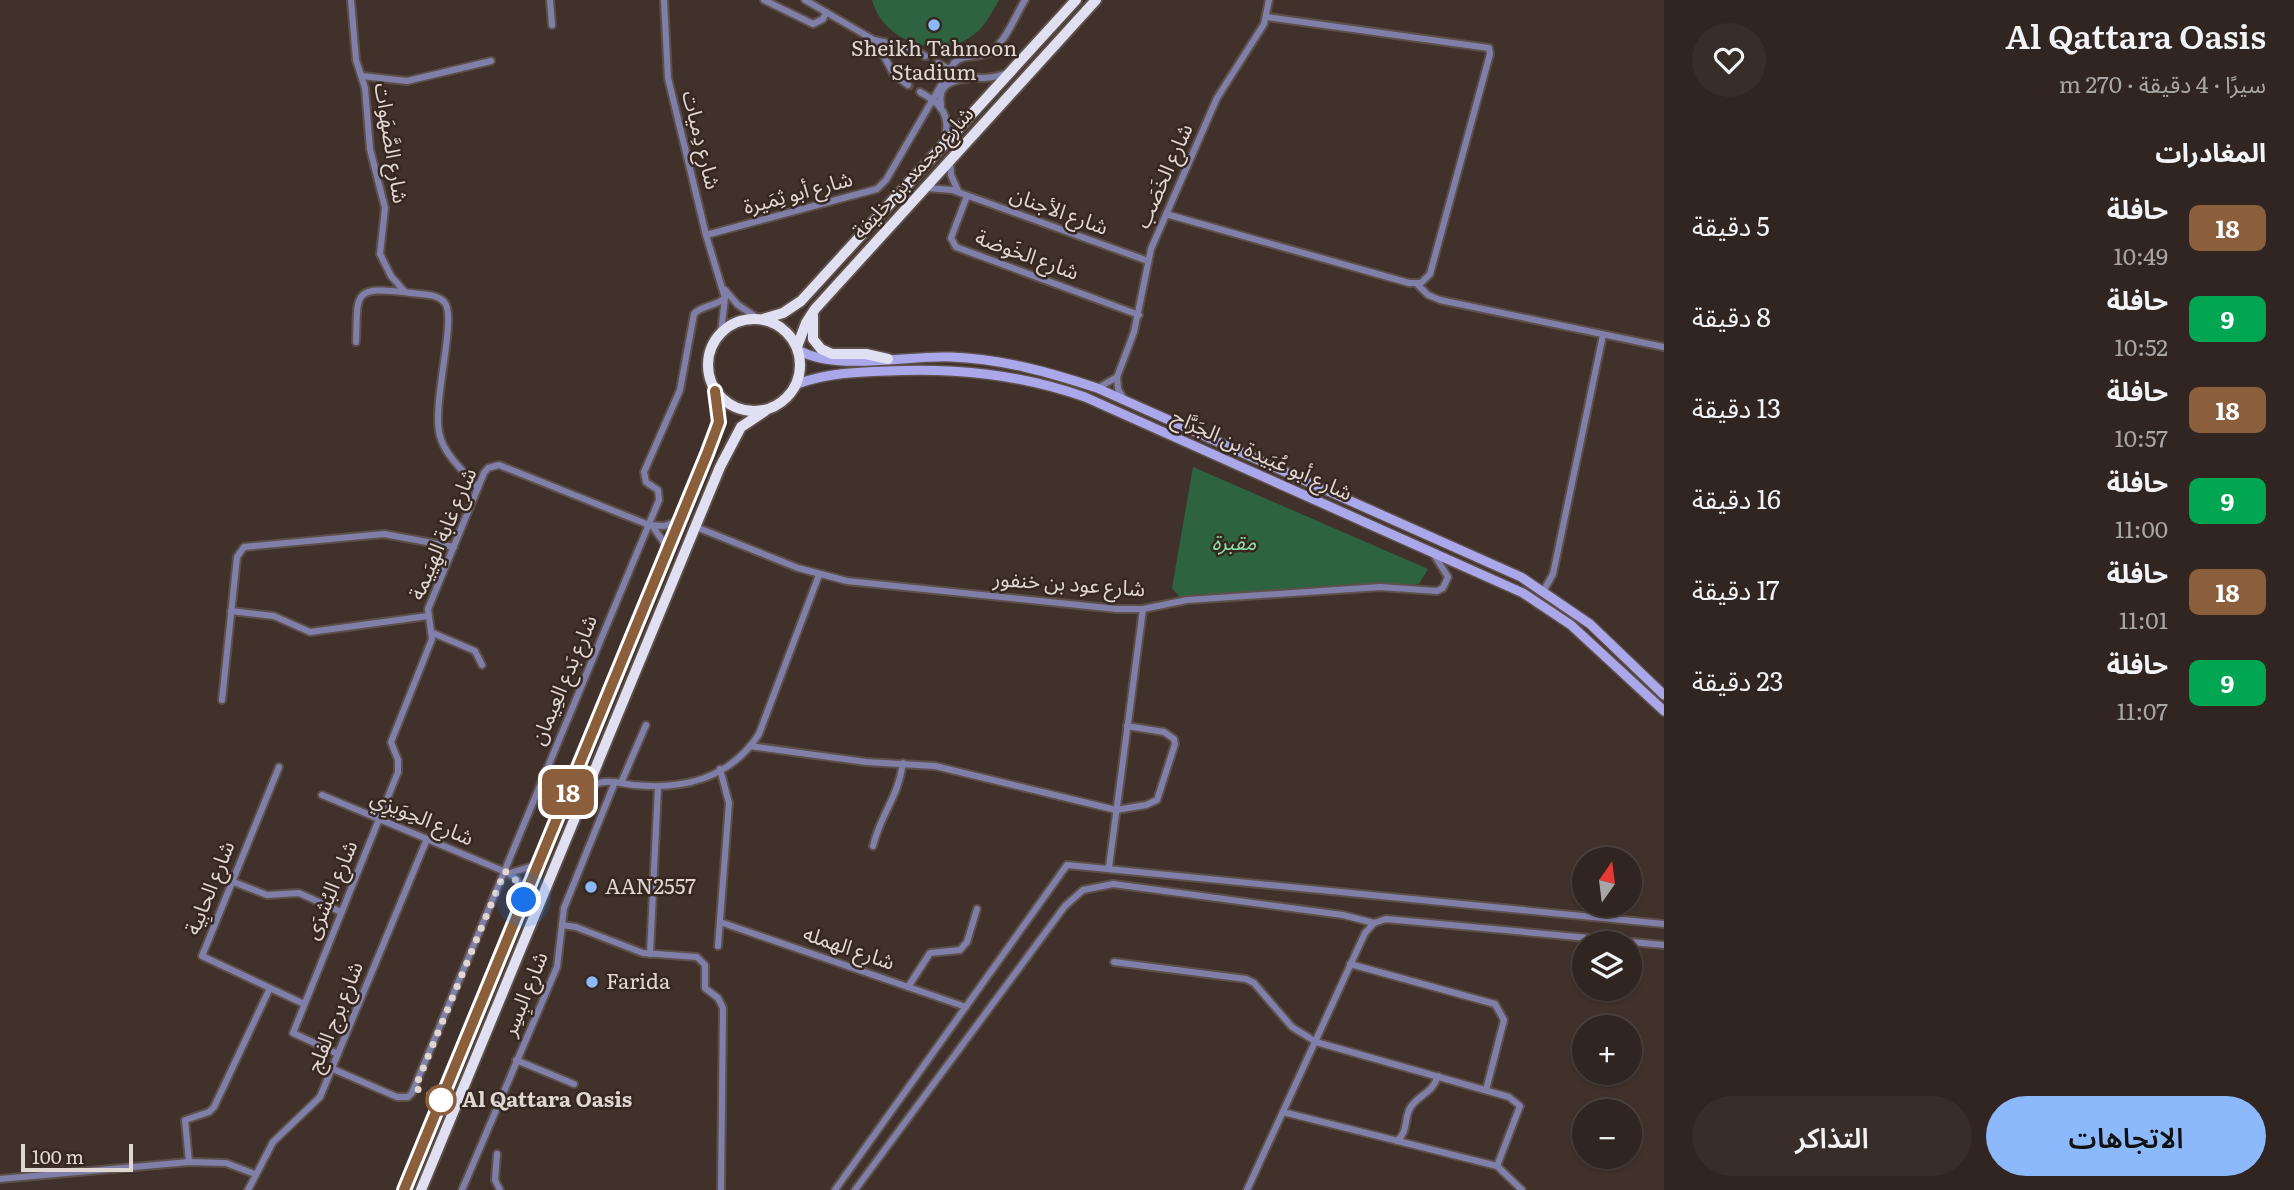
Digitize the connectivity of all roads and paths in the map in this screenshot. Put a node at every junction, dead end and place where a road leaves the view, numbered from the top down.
1 (352, 0) edge
2 (550, 0) edge
3 (664, 0) edge
4 (785, 0) edge
5 (805, 0) edge
6 (1025, 0) edge
7 (1076, 0) edge
8 (1096, 0) edge
9 (1269, 0) edge
10 (767, 1) edge
11 (781, 7) junction
12 (826, 12) junction
13 (1267, 17) junction
14 (552, 25) dead end
15 (874, 40) junction
16 (902, 47) junction
17 (925, 56) tunnel mouth
18 (491, 61) dead end
19 (937, 63) tunnel mouth
20 (889, 66) junction
21 (950, 70) junction
22 (1013, 71) junction
23 (362, 76) junction
24 (973, 79) junction
25 (908, 85) tunnel mouth
26 (920, 92) tunnel mouth
27 (933, 99) junction
28 (942, 107) junction
29 (941, 147) junction
30 (950, 162) junction
31 (927, 188) junction
32 (963, 194) junction
33 (1166, 214) junction
34 (706, 236) junction
35 (1147, 261) junction
36 (1417, 284) junction
37 (722, 286) junction
38 (405, 292) junction
39 (725, 298) junction
40 (816, 309) junction
41 (1139, 315) junction
42 (761, 319) junction
43 (721, 332) junction
44 (1603, 335) junction
45 (356, 342) dead end
46 (1664, 347) edge
47 (798, 349) junction
48 (888, 359) junction
49 (1117, 377) junction
50 (797, 384) junction
51 (1097, 388) junction
52 (715, 391) junction
53 (1123, 398) junction
54 (765, 411) junction
55 (478, 488) junction
56 (682, 518) junction
57 (649, 525) junction
58 (696, 527) junction
59 (454, 547) junction
60 (1429, 549) junction
61 (668, 552) junction
62 (819, 575) junction
63 (1544, 590) junction
64 (1143, 609) junction
65 (231, 611) junction
66 (428, 616) junction
67 (433, 633) junction
68 (482, 665) dead end
69 (1664, 695) edge
70 (222, 699) dead end
71 (1664, 711) edge
72 (646, 725) dead end
73 (1127, 726) junction
74 (750, 746) junction
75 (598, 761) junction
76 (903, 763) junction
77 (279, 767) dead end
78 (720, 769) junction
79 (618, 783) junction
80 (658, 787) junction
81 (585, 791) junction
82 (322, 795) dead end
83 (1116, 810) junction
84 (380, 819) junction
85 (427, 839) junction
86 (873, 846) dead end
87 (538, 864) junction
88 (1109, 867) junction
89 (507, 872) junction
90 (231, 881) junction
91 (524, 900) junction
92 (977, 909) dead end
93 (341, 912) junction
94 (720, 922) junction
95 (1374, 923) junction
96 (1664, 924) edge
97 (562, 925) junction
98 (1664, 945) edge
99 (718, 946) dead end
100 (650, 954) junction
101 (1114, 962) dead end
102 (1350, 964) junction
103 (908, 987) junction
104 (270, 988) junction
105 (304, 1004) junction
106 (967, 1007) junction
107 (1316, 1042) junction
108 (338, 1055) junction
109 (516, 1060) junction
110 (332, 1069) junction
111 (1437, 1076) junction
112 (574, 1084) dead end
113 (1486, 1090) junction
114 (1283, 1112) junction
115 (1397, 1141) junction
116 (497, 1154) dead end
117 (189, 1162) junction
118 (1497, 1166) junction
119 (255, 1174) junction
120 (0, 1179) edge
121 (248, 1190) edge
122 (404, 1190) edge
123 (421, 1190) edge
124 (462, 1190) edge
125 (500, 1190) edge
126 (721, 1190) edge
127 (835, 1190) edge
128 (855, 1190) edge
129 (1247, 1190) edge
130 (1522, 1190) edge

1 - 23 street, شارع الصَّهَوات
2 - 14 street
3 - 34 street, شارع دِميات
4 - 11 street
5 - 12 street
6 - 21 street
7 - 22 highway, شارع محمد بن خليفة
8 - 30 highway, شارع محمد بن خليفة
9 - 13 street, شارع الخَصَب
10 - 11 street
11 - 12 street
12 - 15 street
13 - 33 street, شارع الخَصَب
13 - 36 street
15 - 16 street
15 - 20 street
16 - 17 street
16 - 20 street
18 - 23 street
19 - 21 street
20 - 25 street
21 - 24 street
21 - 27 street, شارع أبو ثِمَيرة
22 - 24 street
22 - 29 highway, شارع محمد بن خليفة
23 - 38 street, شارع الصَّهَوات
24 - 28 street
26 - 27 street
27 - 28 street
27 - 34 street, شارع أبو ثِمَيرة
28 - 29 street
29 - 42 highway, شارع محمد بن خليفة
30 - 31 highway, شارع محمد بن خليفة
30 - 32 street
31 - 32 street, شارع الأجنان
31 - 40 highway, شارع محمد بن خليفة
32 - 35 street, شارع الأجنان
32 - 41 street, شارع الخَوضة
33 - 35 street, شارع الخَصَب
33 - 36 street
34 - 37 street, شارع دِميات
35 - 41 street, شارع الخَصَب
36 - 44 street
37 - 39 street, شارع دِميات
37 - 42 street, شارع دِميات
38 - 45 street
38 - 55 street
39 - 43 street, شارع دِميات
39 - 57 street, شارع بَدع العِيمان
40 - 47 highway, شارع محمد بن خليفة
40 - 48 highway
41 - 49 street, شارع الخَصَب
42 - 43 highway
42 - 47 highway
43 - 52 highway
44 - 46 street
44 - 63 street
47 - 48 main road, شارع أبو عُبَيدة بن الجَرَّاح
47 - 50 highway
48 - 51 main road, شارع أبو عُبَيدة بن الجَرَّاح
49 - 51 street
49 - 53 street
50 - 54 highway
50 - 60 main road, شارع أبو عُبَيدة بن الجَرَّاح
51 - 53 main road, شارع أبو عُبَيدة بن الجَرَّاح
52 - 54 highway
52 - 56 highway
53 - 63 main road, شارع أبو عُبَيدة بن الجَرَّاح
54 - 58 highway
55 - 57 street, شارع غابة الهِيَيمة
55 - 59 street, شارع غابة الهِيَيمة
56 - 57 street
56 - 61 highway
57 - 61 street
57 - 89 street, شارع بَدع العِيمان
58 - 62 street, شارع عود بن خنفور
58 - 75 highway
59 - 65 street
59 - 66 street, شارع غابة الهِيَيمة
60 - 64 street, شارع عود بن خنفور
60 - 71 main road, شارع أبو عُبَيدة بن الجَرَّاح
61 - 87 highway
62 - 64 street, شارع عود بن خنفور
62 - 74 street
63 - 69 main road, شارع أبو عُبَيدة بن الجَرَّاح
64 - 73 street
65 - 66 street
65 - 70 street
66 - 67 street
67 - 68 street
67 - 84 street, شارع البُشرَى
72 - 79 street, شارع البِسِر
73 - 83 street
73 - 83 street
74 - 76 street
74 - 78 street
75 - 79 street
75 - 81 highway
76 - 83 street
76 - 86 street
77 - 90 street, شارع الحابِية
78 - 80 street
78 - 94 street
79 - 80 street
79 - 81 street
79 - 97 street, شارع البِسِر
80 - 100 street
81 - 123 highway
82 - 84 street, شارع الحِوَيزِي
83 - 88 street
84 - 85 street, شارع الحِوَيزِي
84 - 93 street, شارع البُشرَى
85 - 89 street, شارع الحِوَيزِي
85 - 108 street, شارع برج الفلج
87 - 89 street
87 - 91 highway
88 - 96 street
88 - 106 street
89 - 91 street
89 - 110 street, شارع بَدع العِيمان
90 - 93 street
90 - 104 street, شارع الحابِية
91 - 122 highway
92 - 103 street
93 - 105 street, شارع البُشرَى
94 - 99 street
94 - 103 street, شارع الهمله
95 - 98 street
95 - 102 street
95 - 128 street
97 - 100 street
97 - 109 street, شارع البِسِر
100 - 126 street
101 - 107 street
102 - 107 street
102 - 113 street
103 - 106 street, شارع الهمله
104 - 105 street
104 - 117 street
105 - 108 street, شارع البُشرَى
106 - 127 street
107 - 111 street
107 - 114 street
108 - 110 street, شارع برج الفلج
109 - 112 street, شارع البِسِر
109 - 124 street, شارع البِسِر
110 - 119 street, شارع برج الفلج
111 - 113 street
111 - 115 street
113 - 118 street
114 - 115 street
114 - 129 street
115 - 118 street
116 - 125 street
117 - 119 street
117 - 120 street
118 - 130 street
119 - 121 street, شارع برج الفلج

